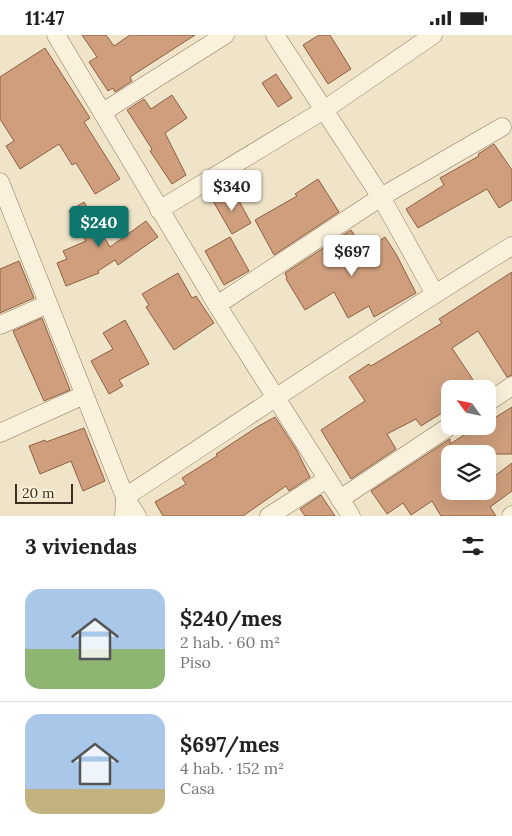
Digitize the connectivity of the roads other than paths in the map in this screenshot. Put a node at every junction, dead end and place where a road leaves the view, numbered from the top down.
1 (56, 35) edge
2 (225, 35) edge
3 (275, 35) edge
4 (433, 35) edge
5 (324, 109) junction
6 (103, 112) junction
7 (502, 127) dead end
8 (0, 182) edge
9 (381, 197) junction
10 (159, 210) junction
11 (5, 211) edge
12 (512, 246) edge
13 (435, 293) junction
14 (48, 304) junction
15 (217, 305) junction
16 (0, 325) edge
17 (512, 386) edge
18 (84, 395) junction
19 (496, 397) edge
20 (277, 398) junction
21 (441, 432) edge
22 (0, 433) edge
23 (327, 479) junction
24 (125, 497) junction
25 (340, 499) junction
26 (124, 516) edge
27 (137, 516) edge
28 (269, 516) edge
29 (351, 516) edge

1 - 6 street
2 - 6 street
3 - 5 street
4 - 5 street
5 - 9 street
5 - 10 street
6 - 10 street
7 - 9 street
8 - 11 street
9 - 13 street
9 - 15 street
10 - 15 street
11 - 14 street
12 - 13 street
13 - 20 street
14 - 16 street
14 - 18 street
15 - 20 street
17 - 19 street
18 - 22 street
18 - 24 street
20 - 23 street
20 - 24 street
21 - 25 street
23 - 25 street
23 - 28 street
24 - 26 street
24 - 27 street
25 - 29 street

